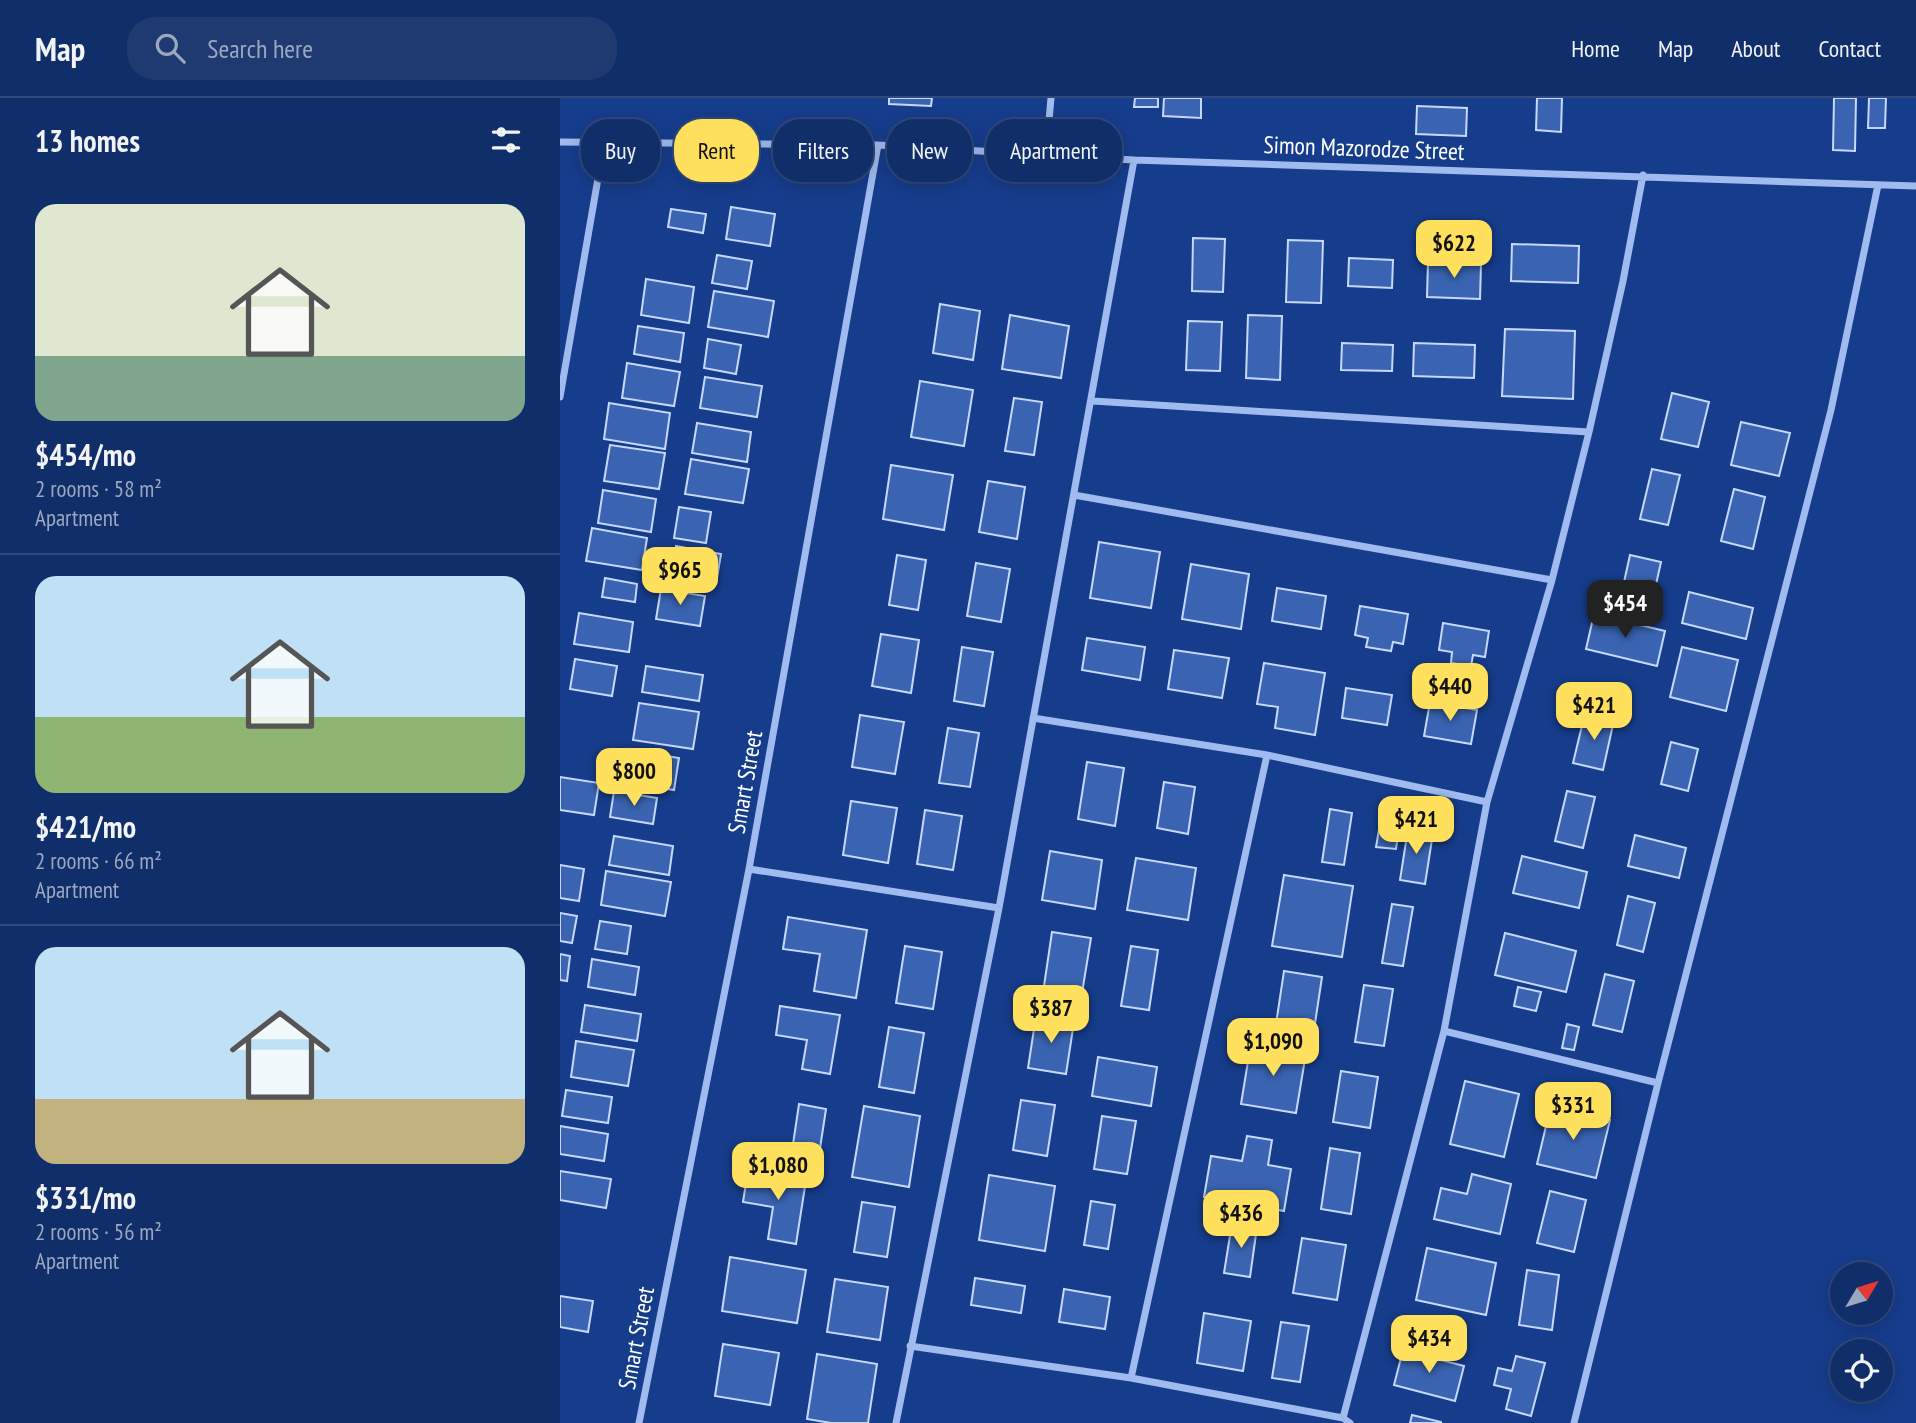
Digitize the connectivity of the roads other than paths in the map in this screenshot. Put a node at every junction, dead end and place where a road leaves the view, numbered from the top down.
1 (1051, 98) edge
2 (1049, 119) edge
3 (560, 142) edge
4 (581, 143) edge
5 (660, 144) edge
6 (878, 145) junction
7 (986, 151) edge
8 (1122, 159) edge
9 (1134, 160) junction
10 (1643, 175) junction
11 (597, 182) edge
12 (1878, 185) junction
13 (1916, 186) edge
14 (561, 383) edge
15 (560, 397) edge
16 (1093, 401) junction
17 (1589, 432) junction
18 (1074, 495) junction
19 (1552, 580) junction
20 (1033, 718) junction
21 (1266, 755) junction
22 (1488, 802) junction
23 (749, 869) junction
24 (999, 908) junction
25 (1444, 1031) junction
26 (1658, 1083) junction
27 (910, 1346) junction
28 (1131, 1378) junction
29 (1346, 1421) edge
30 (639, 1423) edge
31 (896, 1423) edge
32 (1574, 1423) edge

1 - 2 street
3 - 4 street, Simon Mazorodze Street
5 - 6 street, Simon Mazorodze Street
6 - 7 street, Simon Mazorodze Street
6 - 23 street, Smart Street
8 - 9 street, Simon Mazorodze Street
9 - 10 street, Simon Mazorodze Street
9 - 16 street
10 - 12 street, Simon Mazorodze Street
10 - 17 street
11 - 14 street
12 - 13 street, Simon Mazorodze Street
12 - 26 street
14 - 15 street
16 - 17 street
16 - 18 street
17 - 19 street
18 - 19 street
18 - 20 street
19 - 22 street
20 - 21 street
20 - 24 street
21 - 22 street
21 - 28 street
22 - 25 street
23 - 24 street
23 - 30 street, Smart Street
24 - 27 street
25 - 26 street
25 - 29 street
26 - 32 street
27 - 28 street
27 - 31 street
28 - 29 street

